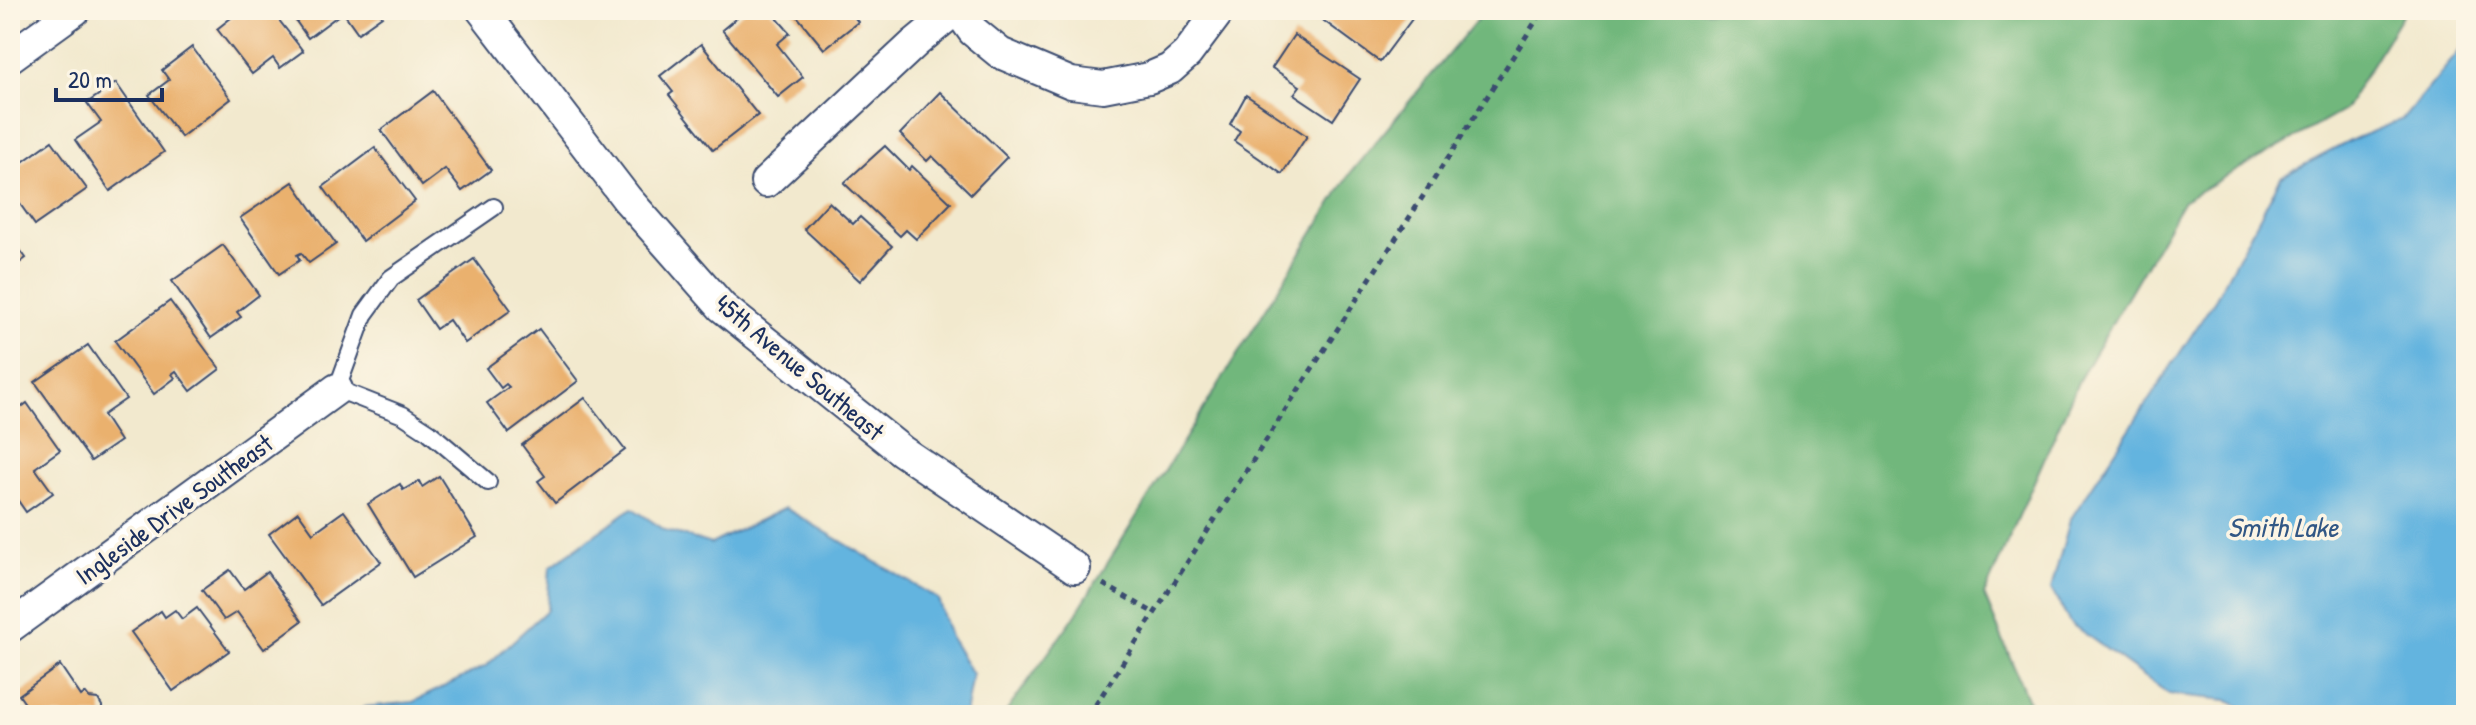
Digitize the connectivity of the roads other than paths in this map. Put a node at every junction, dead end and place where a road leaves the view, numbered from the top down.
1 (75, 10) edge
2 (482, 10) edge
3 (956, 10) edge
4 (1218, 11) edge
5 (10, 57) edge
6 (766, 182) dead end
7 (494, 207) dead end
8 (337, 389) junction
9 (488, 482) dead end
10 (1075, 568) road end
11 (10, 627) edge

1 - 5 street
2 - 10 street, 45th Avenue Southeast
3 - 4 street
3 - 6 street
7 - 8 lane
8 - 9 lane
8 - 11 street, Ingleside Drive Southeast

